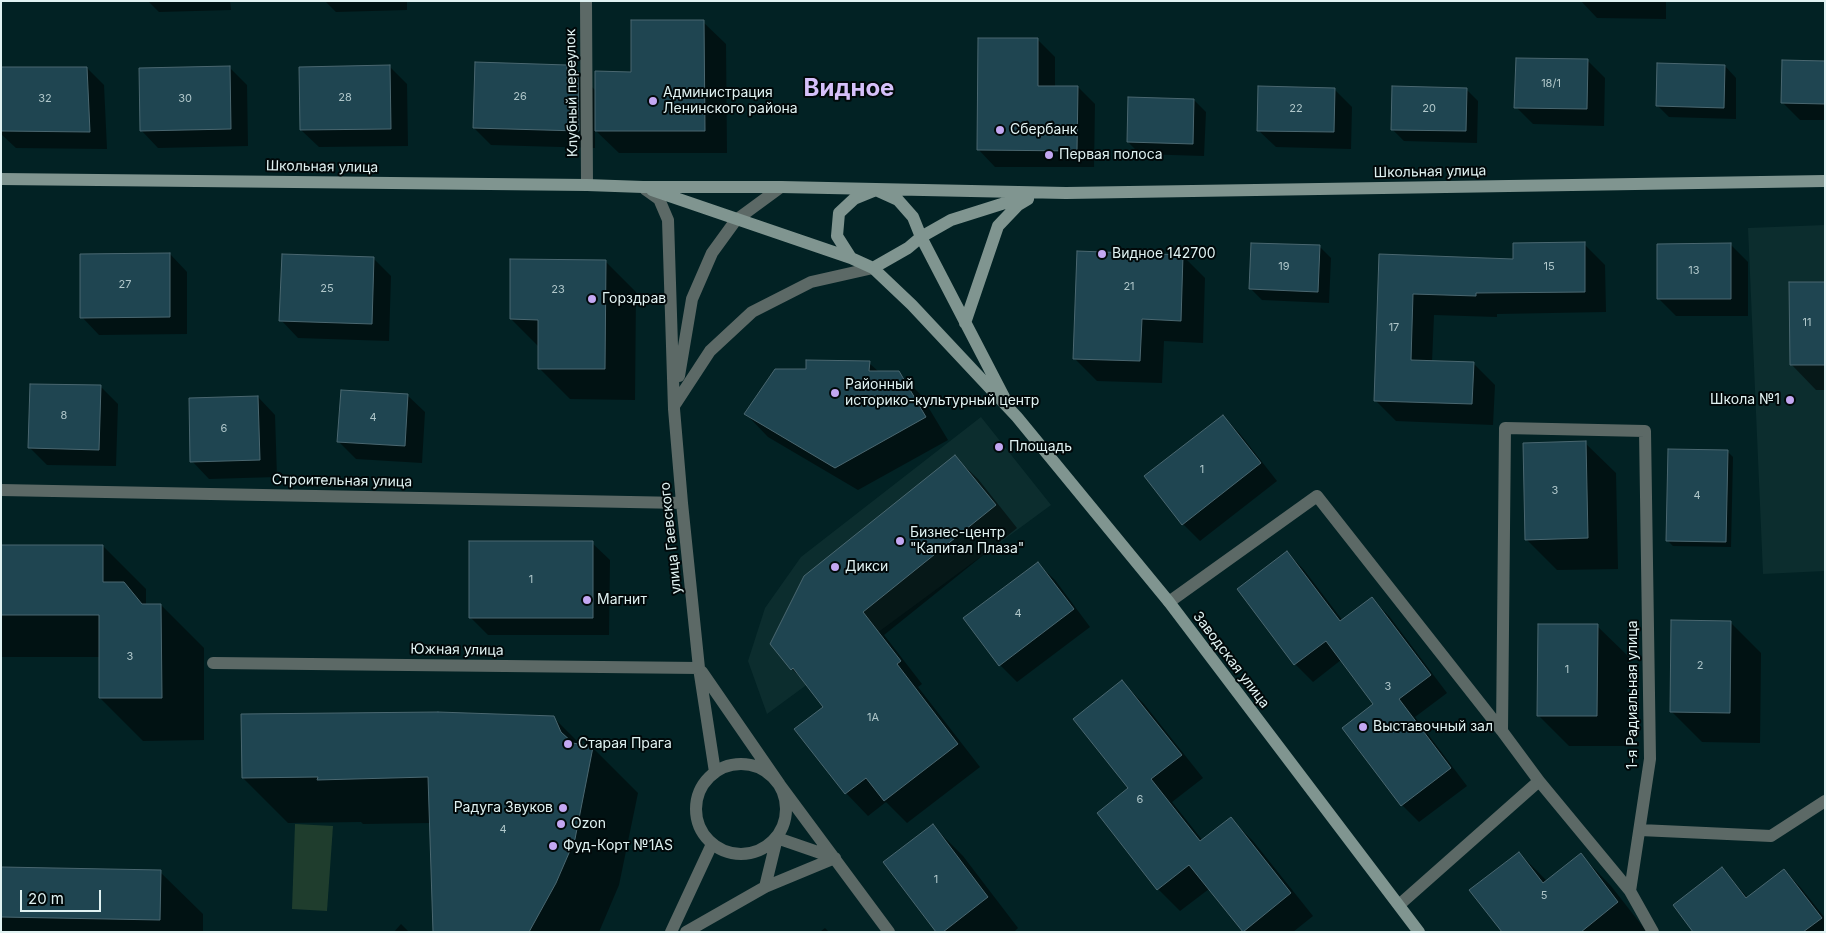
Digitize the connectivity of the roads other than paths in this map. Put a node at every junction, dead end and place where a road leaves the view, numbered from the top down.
1 (586, 1) edge
2 (1, 179) edge
3 (1825, 181) edge
4 (587, 185) junction
5 (643, 187) junction
6 (781, 187) junction
7 (876, 190) junction
8 (1036, 193) junction
9 (736, 220) junction
10 (921, 237) junction
11 (851, 258) junction
12 (873, 268) junction
13 (965, 323) junction
14 (674, 406) junction
15 (1012, 412) junction
16 (1, 490) edge
17 (682, 503) junction
18 (1169, 602) junction
19 (213, 663) dead end
20 (699, 668) junction
21 (1502, 732) junction
22 (715, 772) junction
23 (1538, 781) junction
24 (780, 785) junction
25 (1825, 801) edge
26 (1640, 830) junction
27 (777, 838) junction
28 (712, 844) junction
29 (835, 858) junction
30 (765, 887) junction
31 (1630, 891) junction
32 (1399, 905) junction
33 (672, 932) edge
34 (686, 932) edge
35 (889, 932) edge
36 (1419, 932) edge
37 (1653, 932) edge

1 - 4 street, Клубный переулок
2 - 4 street, Школьная улица
3 - 8 street, Школьная улица
4 - 5 street, Школьная улица
5 - 6 street, Школьная улица
5 - 9 street
5 - 14 street
6 - 7 street, Школьная улица
6 - 9 street
7 - 8 street, Школьная улица
7 - 10 street
7 - 11 street
8 - 10 street
8 - 13 street
9 - 11 street
9 - 14 street
10 - 12 street
10 - 13 street
11 - 12 street
12 - 14 street
12 - 15 street
13 - 15 street
14 - 17 street, улица Гаевского
15 - 18 street, Заводская улица
16 - 17 street, Строительная улица
17 - 20 street, улица Гаевского
18 - 21 street
18 - 32 street, Заводская улица
19 - 20 street, Южная улица
20 - 22 street, улица Гаевского
20 - 24 street, улица Гаевского
21 - 23 street
21 - 26 street, 1-я Радиальная улица
22 - 24 street
22 - 28 street
23 - 31 street
23 - 32 street
24 - 27 street
24 - 29 street, улица Гаевского
25 - 26 street
26 - 31 street, 1-я Радиальная улица
27 - 28 street
27 - 29 street
27 - 30 street
28 - 33 street
29 - 30 street
29 - 35 street, улица Гаевского
30 - 34 street
31 - 37 street
32 - 36 street, Заводская улица

